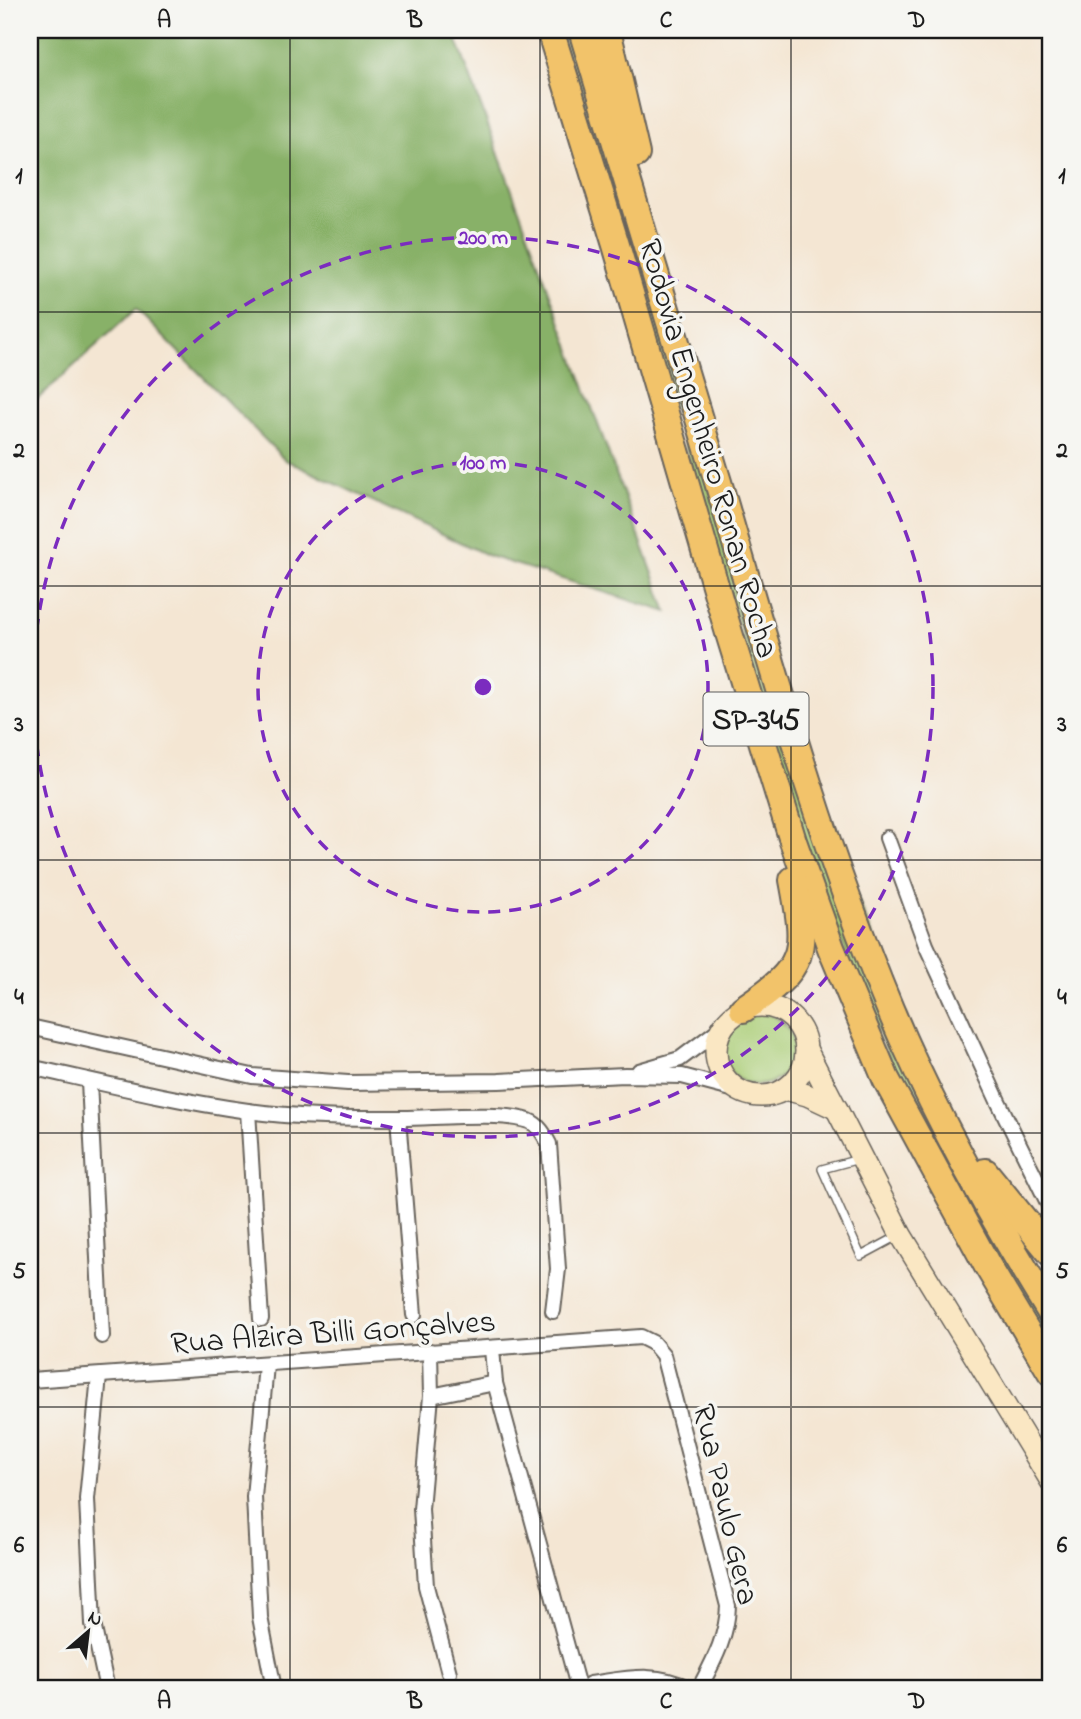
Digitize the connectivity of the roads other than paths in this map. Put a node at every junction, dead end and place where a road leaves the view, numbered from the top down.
1 (532, 30) edge
2 (550, 30) edge
3 (582, 30) edge
4 (607, 30) edge
5 (616, 245) junction
6 (691, 390) junction
7 (775, 782) junction
8 (887, 838) dead end
9 (743, 1009) junction
10 (30, 1027) edge
11 (720, 1030) junction
12 (807, 1051) junction
13 (30, 1067) edge
14 (625, 1075) junction
15 (89, 1082) junction
16 (785, 1089) junction
17 (743, 1092) junction
18 (931, 1097) junction
19 (836, 1109) junction
20 (248, 1111) junction
21 (397, 1118) junction
22 (862, 1158) junction
23 (1051, 1209) edge
24 (901, 1235) junction
25 (1051, 1253) edge
26 (553, 1311) dead end
27 (1051, 1313) edge
28 (414, 1315) dead end
29 (261, 1320) dead end
30 (102, 1336) dead end
31 (641, 1337) joint
32 (492, 1349) junction
33 (430, 1351) junction
34 (266, 1365) junction
35 (1051, 1372) edge
36 (99, 1376) junction
37 (30, 1380) edge
38 (495, 1383) junction
39 (431, 1396) junction
40 (1051, 1481) edge
41 (449, 1673) dead end
42 (583, 1686) edge
43 (107, 1689) edge
44 (274, 1689) edge
45 (690, 1689) edge
46 (699, 1689) edge

1 - 5 highway
2 - 5 highway, Rodovia Engenheiro Ronan Rocha / SP-345
3 - 6 highway, Rodovia Engenheiro Ronan Rocha / SP-345
4 - 6 highway
5 - 7 highway, Rodovia Engenheiro Ronan Rocha / SP-345
6 - 18 highway, Rodovia Engenheiro Ronan Rocha / SP-345
7 - 9 highway
7 - 35 highway, Rodovia Engenheiro Ronan Rocha / SP-345
8 - 23 street
9 - 11 street
9 - 12 street
10 - 14 street
11 - 14 street
11 - 17 street
12 - 16 street
12 - 19 street
13 - 15 street
14 - 17 street
15 - 20 street
15 - 30 street
16 - 17 street
16 - 19 street
18 - 25 highway
18 - 27 highway, Rodovia Engenheiro Ronan Rocha / SP-345
19 - 22 street
20 - 21 street
20 - 29 street
21 - 26 street
21 - 28 street
22 - 24 street
22 - 24 lane
24 - 40 street
31 - 32 street, Rua Alzira Billi Gonçalves
31 - 46 street, Rua Paulo Gera
32 - 33 street, Rua Alzira Billi Gonçalves
32 - 38 street
33 - 34 street, Rua Alzira Billi Gonçalves
33 - 39 street
34 - 36 street, Rua Alzira Billi Gonçalves
34 - 44 street
36 - 37 street, Rua Alzira Billi Gonçalves
36 - 43 street
38 - 39 street
38 - 42 street
39 - 41 street
42 - 45 street

